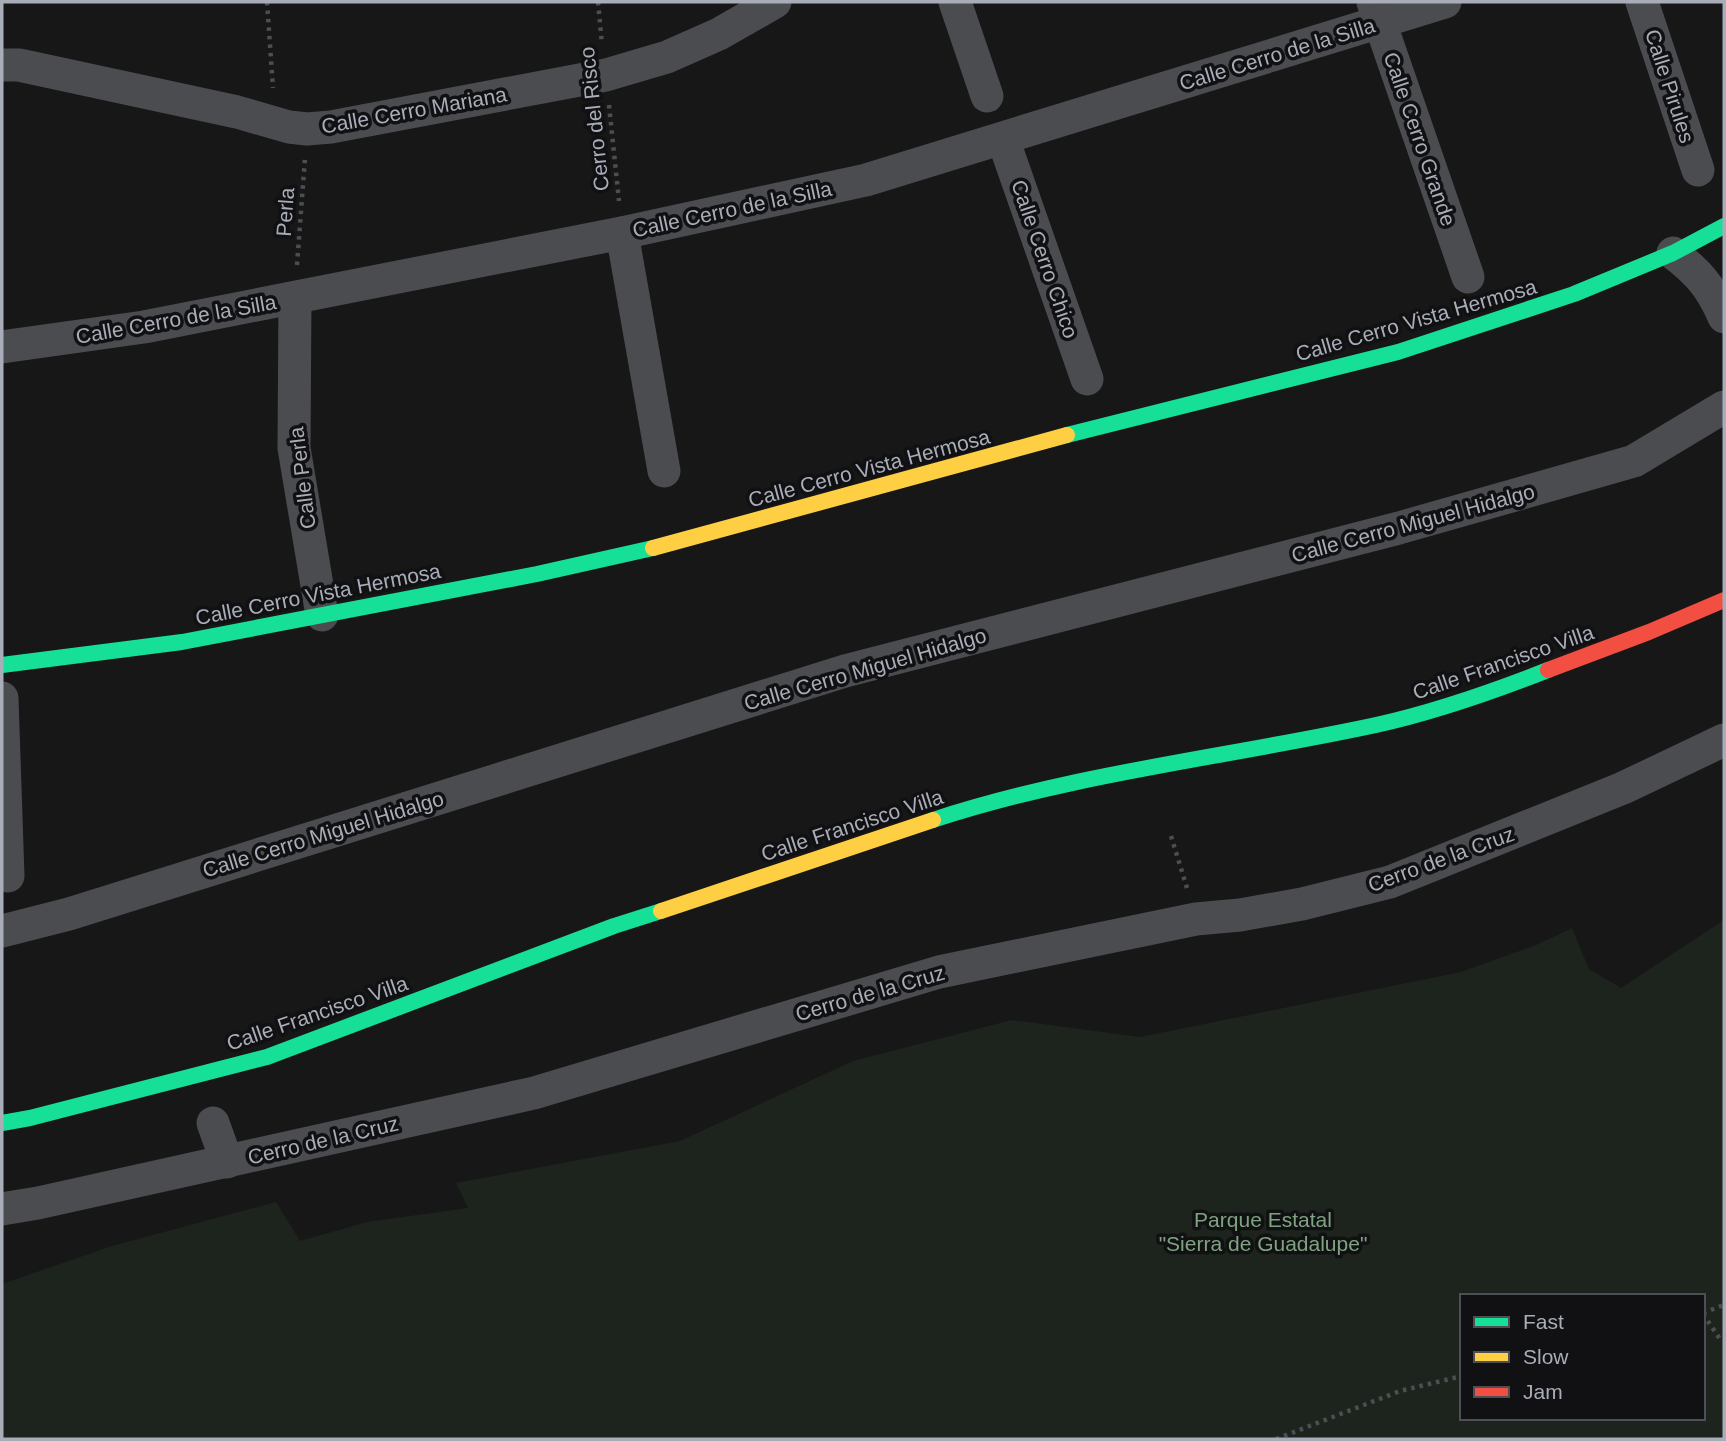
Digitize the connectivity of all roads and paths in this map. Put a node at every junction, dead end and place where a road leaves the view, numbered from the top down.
1 (267, 2) edge
2 (598, 2) edge
3 (775, 2) edge
4 (955, 2) edge
5 (1445, 2) edge
6 (1642, 2) edge
7 (1376, 12) edge
8 (2, 65) edge
9 (606, 75) junction
10 (987, 96) dead end
11 (275, 121) junction
12 (307, 129) junction
13 (1003, 139) junction
14 (1698, 170) dead end
15 (1724, 226) edge
16 (622, 233) junction
17 (1673, 253) junction
18 (1468, 276) dead end
19 (295, 298) junction
20 (1724, 317) edge
21 (2, 347) edge
22 (1087, 379) dead end
23 (1724, 407) edge
24 (1724, 434) edge
25 (1634, 461) junction
26 (664, 471) dead end
27 (1724, 600) edge
28 (321, 615) junction
29 (2, 665) edge
30 (2, 698) edge
31 (1724, 740) edge
32 (1171, 836) dead end
33 (8, 876) dead end
34 (1196, 919) junction
35 (2, 931) edge
36 (2, 1123) edge
37 (213, 1123) dead end
38 (227, 1162) junction
39 (2, 1209) edge
40 (1724, 1305) edge
41 (1705, 1312) edge
42 (1705, 1316) edge
43 (1724, 1341) edge
44 (1460, 1376) edge
45 (1276, 1439) edge

1 - 11 path
2 - 9 path, Cerro del Risco
3 - 9 street, Calle Cerro Mariana
4 - 10 street
5 - 7 street, Calle Cerro de la Silla
6 - 14 street, Calle Pirules
7 - 13 street, Calle Cerro de la Silla
7 - 18 street, Calle Cerro Grande
8 - 11 street, Calle Cerro Mariana
9 - 12 street, Calle Cerro Mariana
9 - 16 path, Cerro del Risco
11 - 12 street, Calle Cerro Mariana
12 - 19 path, Perla
13 - 16 street, Calle Cerro de la Silla
13 - 22 street, Calle Cerro Chico
15 - 17 street, Calle Cerro Vista Hermosa
16 - 19 street, Calle Cerro de la Silla
16 - 26 street
17 - 20 street
17 - 28 street, Calle Cerro Vista Hermosa
19 - 21 street, Calle Cerro de la Silla
19 - 28 street, Calle Perla
23 - 25 street, Calle Cerro Miguel Hidalgo
24 - 25 street
25 - 35 street, Calle Cerro Miguel Hidalgo
27 - 36 street, Calle Francisco Villa
28 - 29 street, Calle Cerro Vista Hermosa
30 - 33 street
31 - 34 street, Cerro de la Cruz
32 - 34 path
34 - 38 street, Cerro de la Cruz
37 - 38 street
38 - 39 street, Cerro de la Cruz
40 - 41 path
42 - 43 path
44 - 45 path

